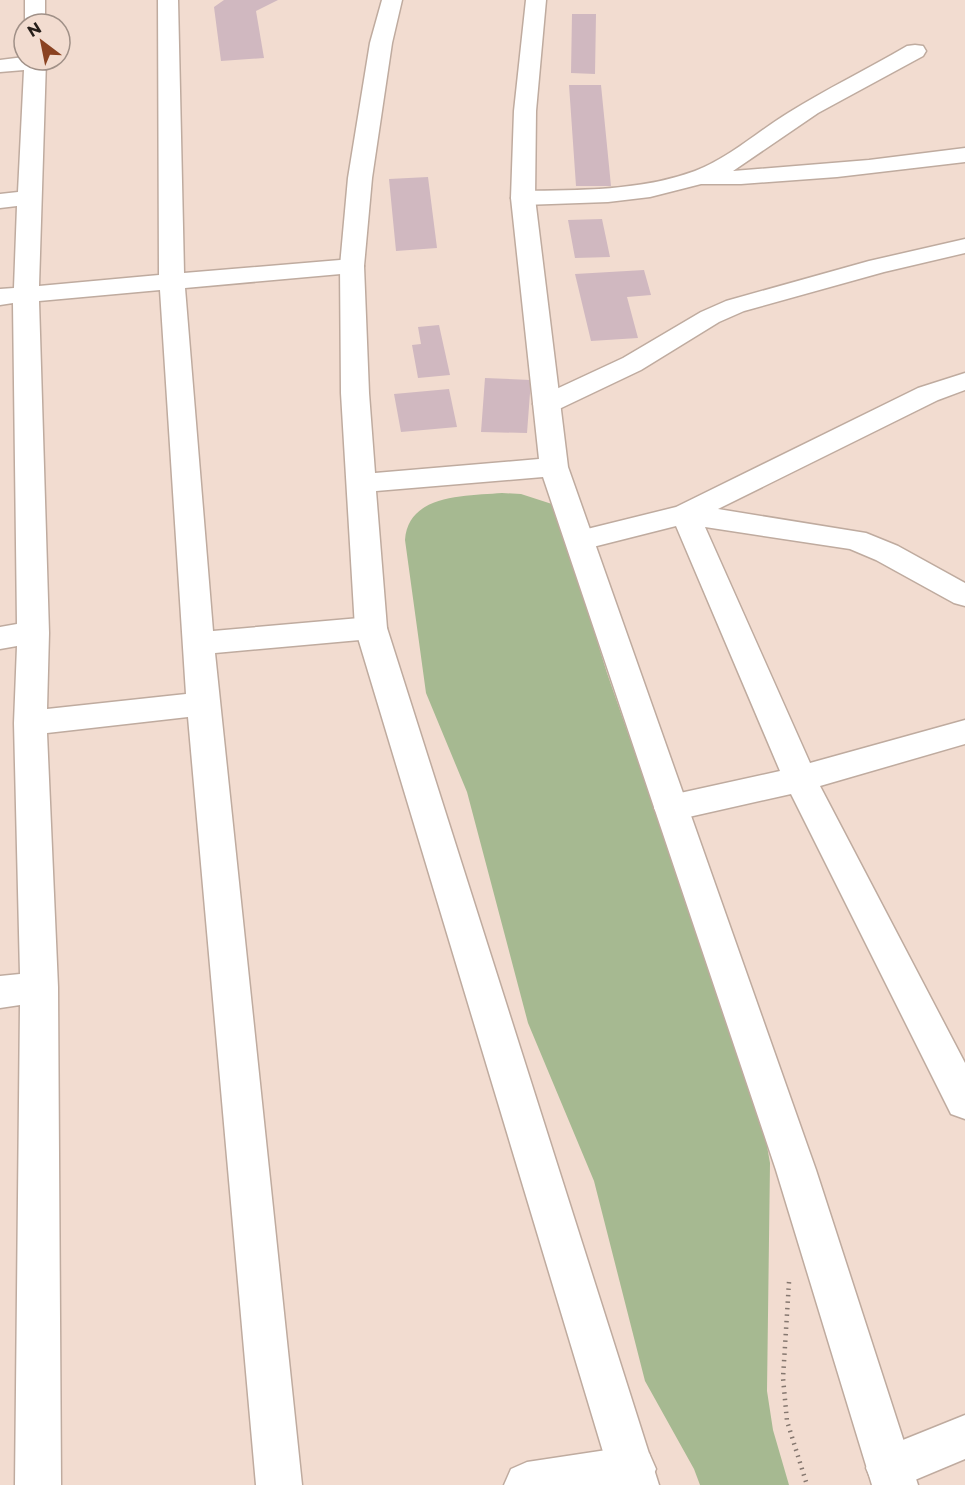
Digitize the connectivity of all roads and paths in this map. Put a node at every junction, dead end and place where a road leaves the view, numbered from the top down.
1 (168, 0) edge
2 (392, 0) edge
3 (536, 0) edge
4 (915, 51) dead end
5 (35, 72) edge
6 (965, 155) edge
7 (692, 180) junction
8 (29, 198) junction
9 (523, 198) junction
10 (0, 201) edge
11 (965, 246) edge
12 (352, 266) junction
13 (172, 282) junction
14 (13, 296) edge
15 (965, 381) edge
16 (928, 394) junction
17 (547, 404) junction
18 (965, 405) edge
19 (14, 411) edge
20 (554, 467) junction
21 (362, 483) junction
22 (684, 514) junction
23 (14, 528) edge
24 (581, 540) junction
25 (965, 596) edge
26 (371, 628) junction
27 (16, 636) edge
28 (199, 643) junction
29 (203, 704) junction
30 (30, 723) junction
31 (965, 732) edge
32 (800, 779) junction
33 (671, 808) junction
34 (39, 987) junction
35 (0, 993) edge
36 (965, 1102) edge
37 (790, 1274) dead end
38 (965, 1437) edge
39 (892, 1476) edge
40 (634, 1477) edge
41 (38, 1485) edge
42 (279, 1485) edge
43 (527, 1485) edge
44 (807, 1485) edge

1 - 13 main road
2 - 12 main road
3 - 9 main road
4 - 7 main road
5 - 8 main road
6 - 7 main road
7 - 9 main road
8 - 10 main road
8 - 14 main road
9 - 17 main road
11 - 17 main road
12 - 13 main road
12 - 21 main road
13 - 14 main road
13 - 28 main road
14 - 19 main road
15 - 16 main road
16 - 18 main road
16 - 22 main road
17 - 20 main road
19 - 23 main road
20 - 21 main road
20 - 24 main road
21 - 26 main road
22 - 24 main road
22 - 25 main road
22 - 32 main road
23 - 27 main road
24 - 33 main road
26 - 28 main road
26 - 40 main road
27 - 30 main road
28 - 29 main road
29 - 30 main road
29 - 42 main road
30 - 34 main road
31 - 32 main road
32 - 33 main road
32 - 36 main road
33 - 39 main road
34 - 35 main road
34 - 41 main road
37 - 44 path
38 - 39 main road
40 - 43 main road

